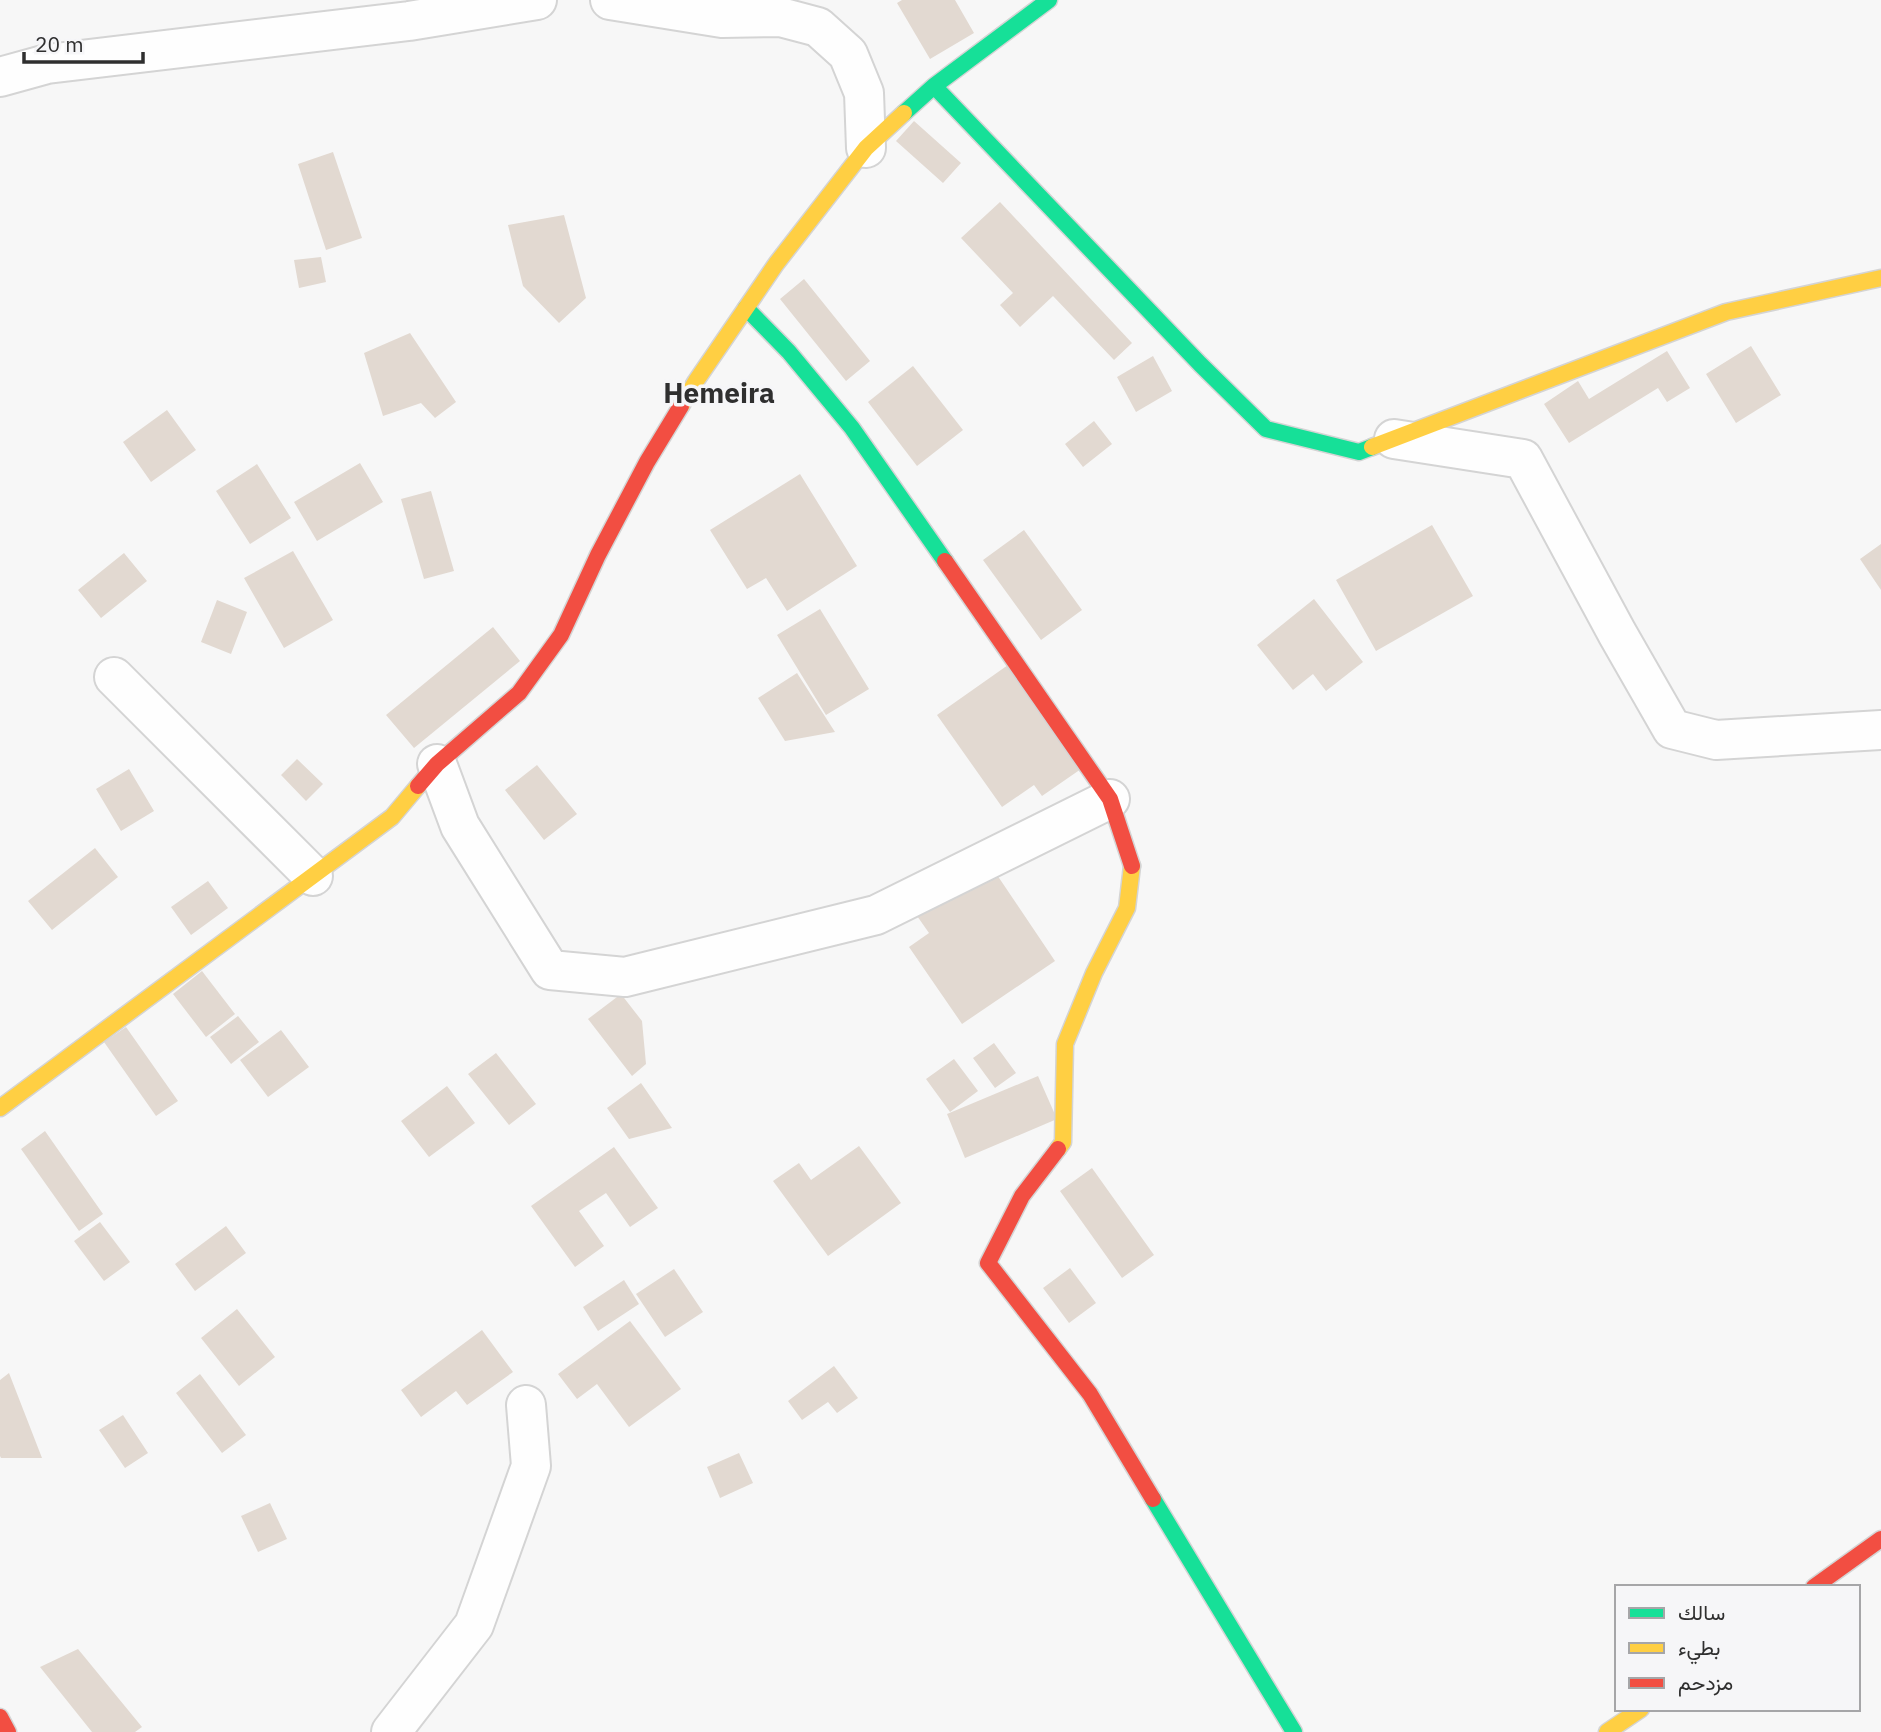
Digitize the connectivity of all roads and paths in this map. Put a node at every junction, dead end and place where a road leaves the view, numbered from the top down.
1 (537, 0) edge
2 (610, 0) edge
3 (1049, 0) edge
4 (822, 14) edge
5 (0, 77) edge
6 (934, 86) junction
7 (866, 148) junction
8 (1881, 278) edge
9 (746, 308) junction
10 (1394, 439) junction
11 (114, 677) dead end
12 (1881, 730) edge
13 (437, 764) junction
14 (1110, 799) junction
15 (313, 876) junction
16 (0, 1108) edge
17 (526, 1405) dead end
18 (1881, 1539) edge
19 (1817, 1585) edge
20 (1638, 1711) edge
21 (0, 1717) edge
22 (8, 1732) edge
23 (391, 1732) edge
24 (1294, 1732) edge
25 (1607, 1732) edge

1 - 5 street
2 - 4 street
3 - 6 street
4 - 7 street
6 - 7 street
6 - 10 street
7 - 9 street
8 - 10 street
9 - 13 street
9 - 14 street
10 - 12 street
11 - 15 street
13 - 14 street
13 - 15 street
14 - 24 street
15 - 16 street
17 - 23 street
18 - 19 street
20 - 25 street
21 - 22 street

